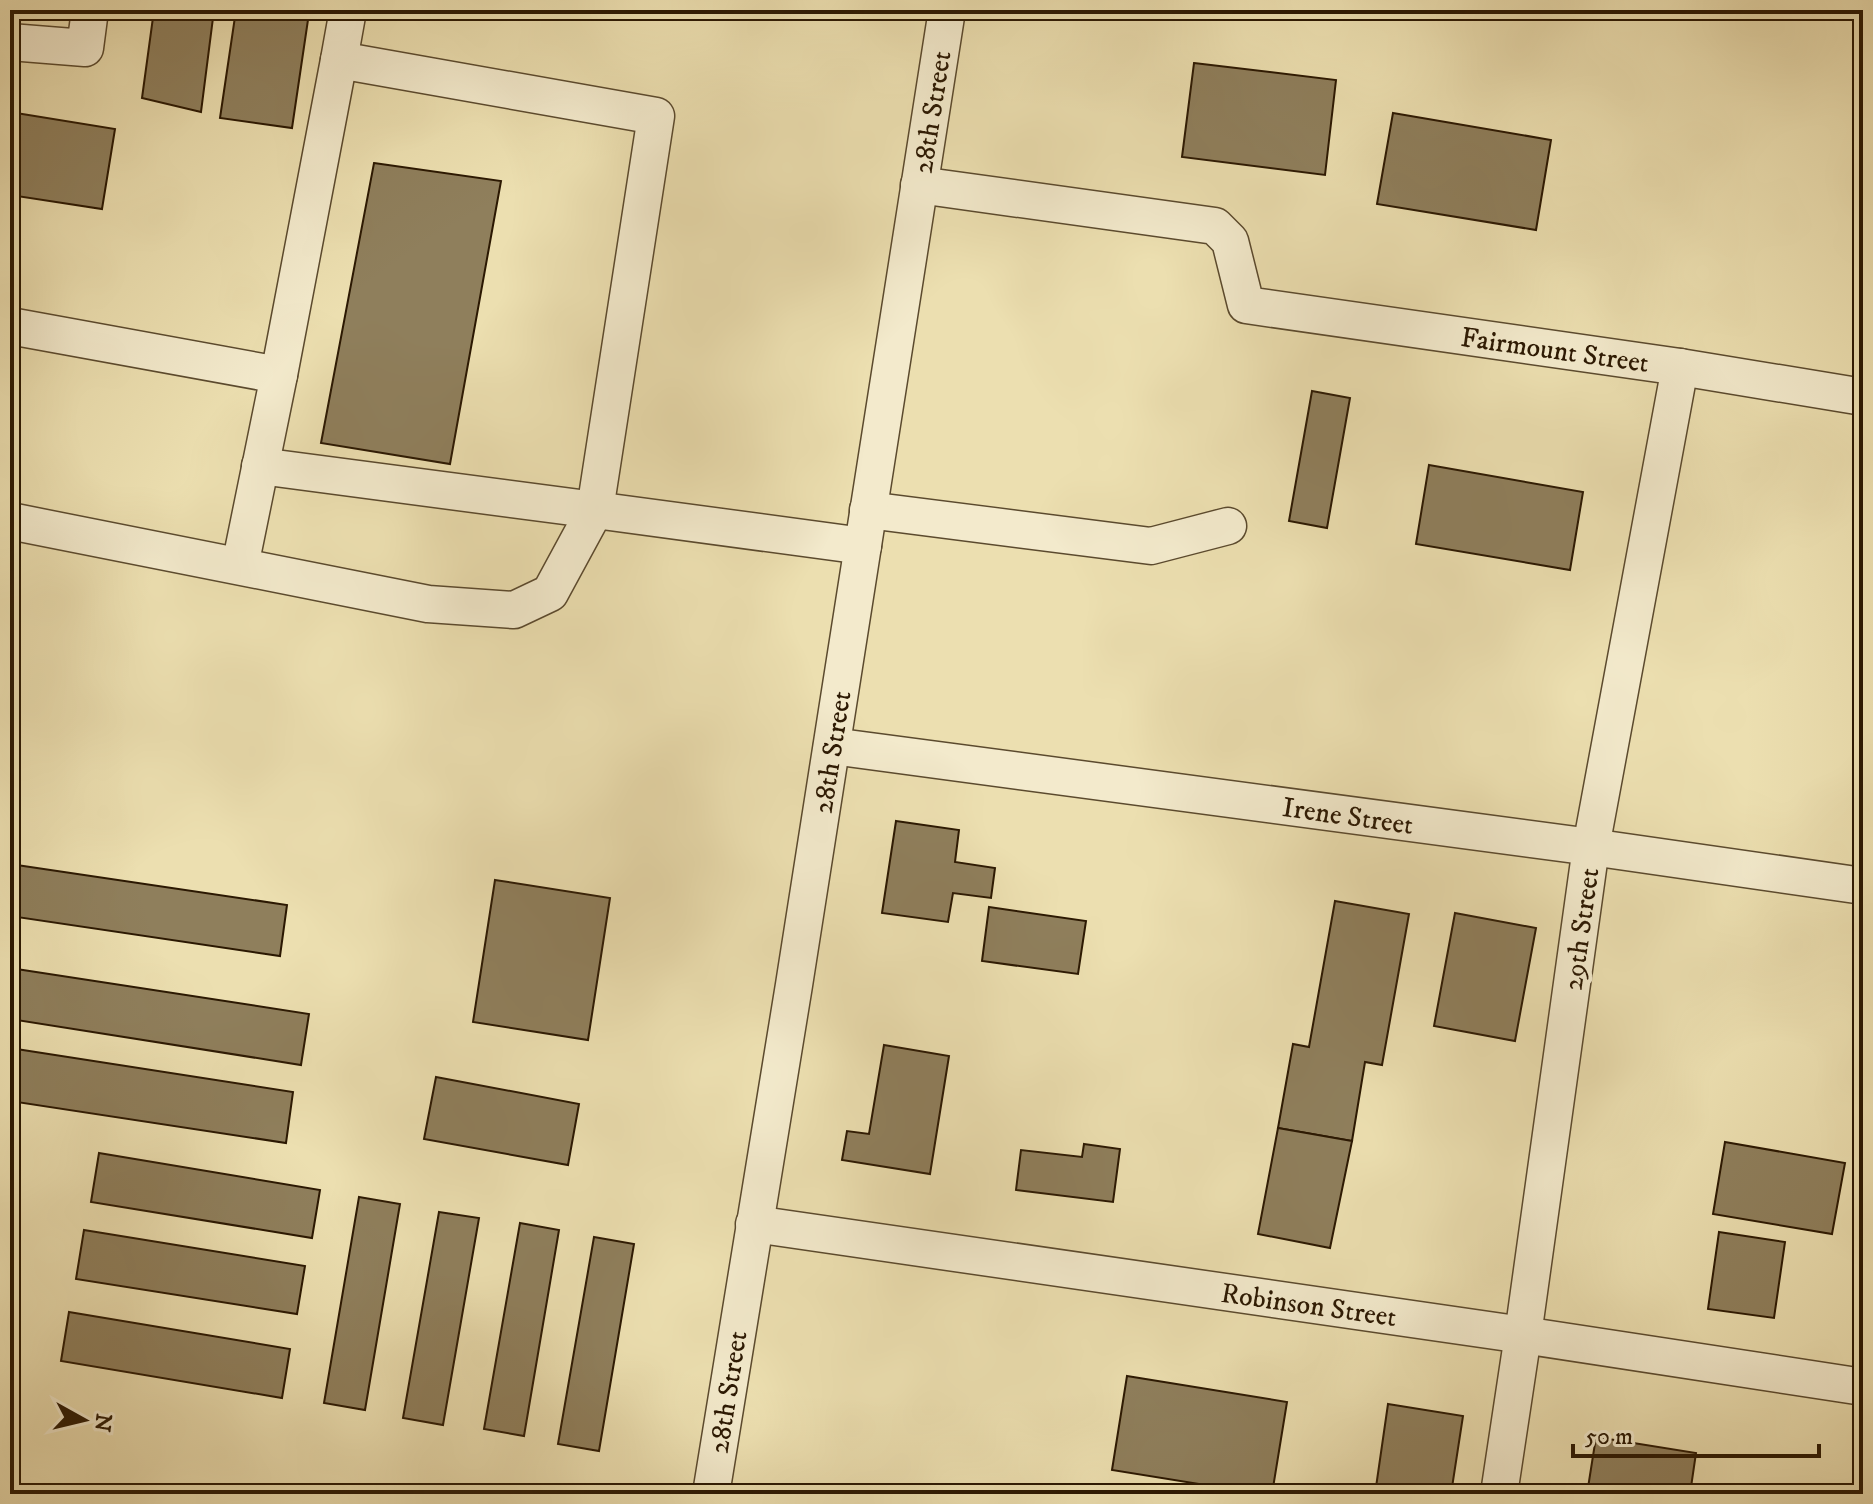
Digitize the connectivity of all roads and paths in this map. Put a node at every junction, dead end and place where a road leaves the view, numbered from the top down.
1 (90, 10) edge
2 (348, 10) edge
3 (947, 10) edge
4 (10, 42) edge
5 (339, 60) junction
6 (919, 185) junction
7 (10, 326) edge
8 (1680, 367) junction
9 (279, 375) junction
10 (1863, 397) edge
11 (260, 466) junction
12 (595, 510) junction
13 (868, 510) junction
14 (10, 521) edge
15 (1228, 526) dead end
16 (863, 546) junction
17 (240, 566) junction
18 (832, 746) junction
19 (1591, 847) junction
20 (1863, 886) edge
21 (754, 1224) junction
22 (1523, 1335) junction
23 (1863, 1387) edge
24 (711, 1494) edge
25 (1499, 1494) edge

1 - 4 street
2 - 5 street
3 - 6 street, 28th Street
5 - 9 street
5 - 12 street
6 - 8 street, Fairmount Street
6 - 13 street, 28th Street
7 - 9 street
8 - 10 street, Fairmount Street
8 - 19 street, 29th Street
9 - 11 street
11 - 12 street
11 - 17 street
12 - 16 street
12 - 17 street
13 - 15 street
13 - 16 street, 28th Street
14 - 17 street
16 - 18 street, 28th Street
18 - 19 street, Irene Street
18 - 21 street, 28th Street
19 - 20 street, Irene Street
19 - 22 street, 29th Street
21 - 22 street, Robinson Street
21 - 24 street, 28th Street
22 - 23 street, Robinson Street
22 - 25 street, 29th Street

